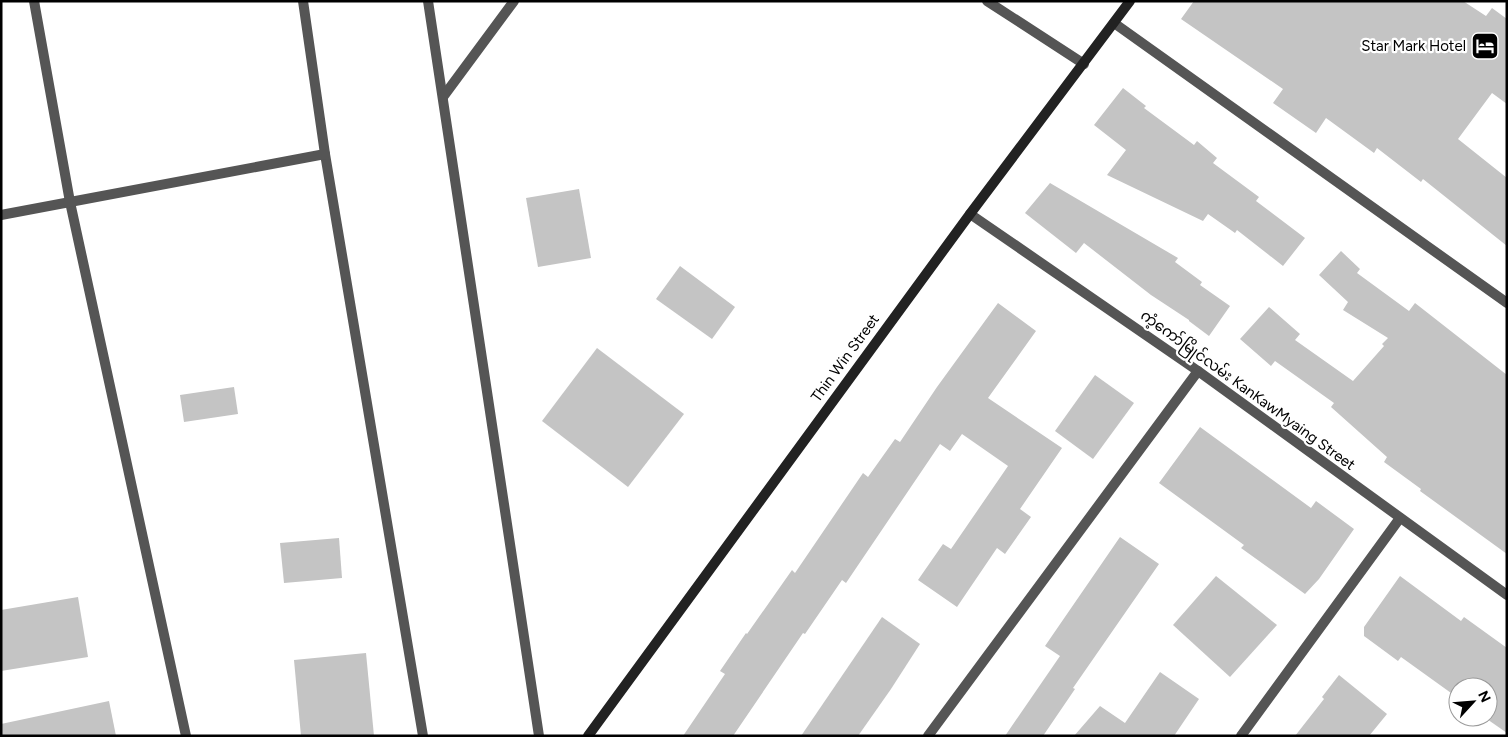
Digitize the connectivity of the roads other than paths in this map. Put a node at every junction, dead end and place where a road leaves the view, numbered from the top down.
1 (34, 1) edge
2 (303, 1) edge
3 (428, 1) edge
4 (514, 1) edge
5 (987, 1) edge
6 (1130, 1) edge
7 (1114, 23) junction
8 (1084, 64) junction
9 (443, 97) junction
10 (325, 154) junction
11 (70, 202) junction
12 (970, 214) junction
13 (1, 216) edge
14 (1507, 303) edge
15 (1198, 371) junction
16 (1400, 518) junction
17 (1507, 595) edge
18 (186, 736) edge
19 (423, 736) edge
20 (539, 736) edge
21 (588, 736) edge
22 (928, 736) edge
23 (1241, 736) edge

1 - 11 street
2 - 10 street
3 - 9 street
4 - 9 street
5 - 8 street
6 - 7 main road, Thin Win Street
7 - 8 main road, Thin Win Street
7 - 14 street
8 - 12 main road, Thin Win Street
9 - 20 street
10 - 11 street
10 - 19 street
11 - 13 street
11 - 18 street
12 - 15 street, ကံ့ကော်မြိုင်လမ်း KanKawMyaing Street
12 - 21 main road, Thin Win Street
15 - 16 street, ကံ့ကော်မြိုင်လမ်း KanKawMyaing Street
15 - 22 street
16 - 17 street, ကံ့ကော်မြိုင်လမ်း KanKawMyaing Street
16 - 23 street

